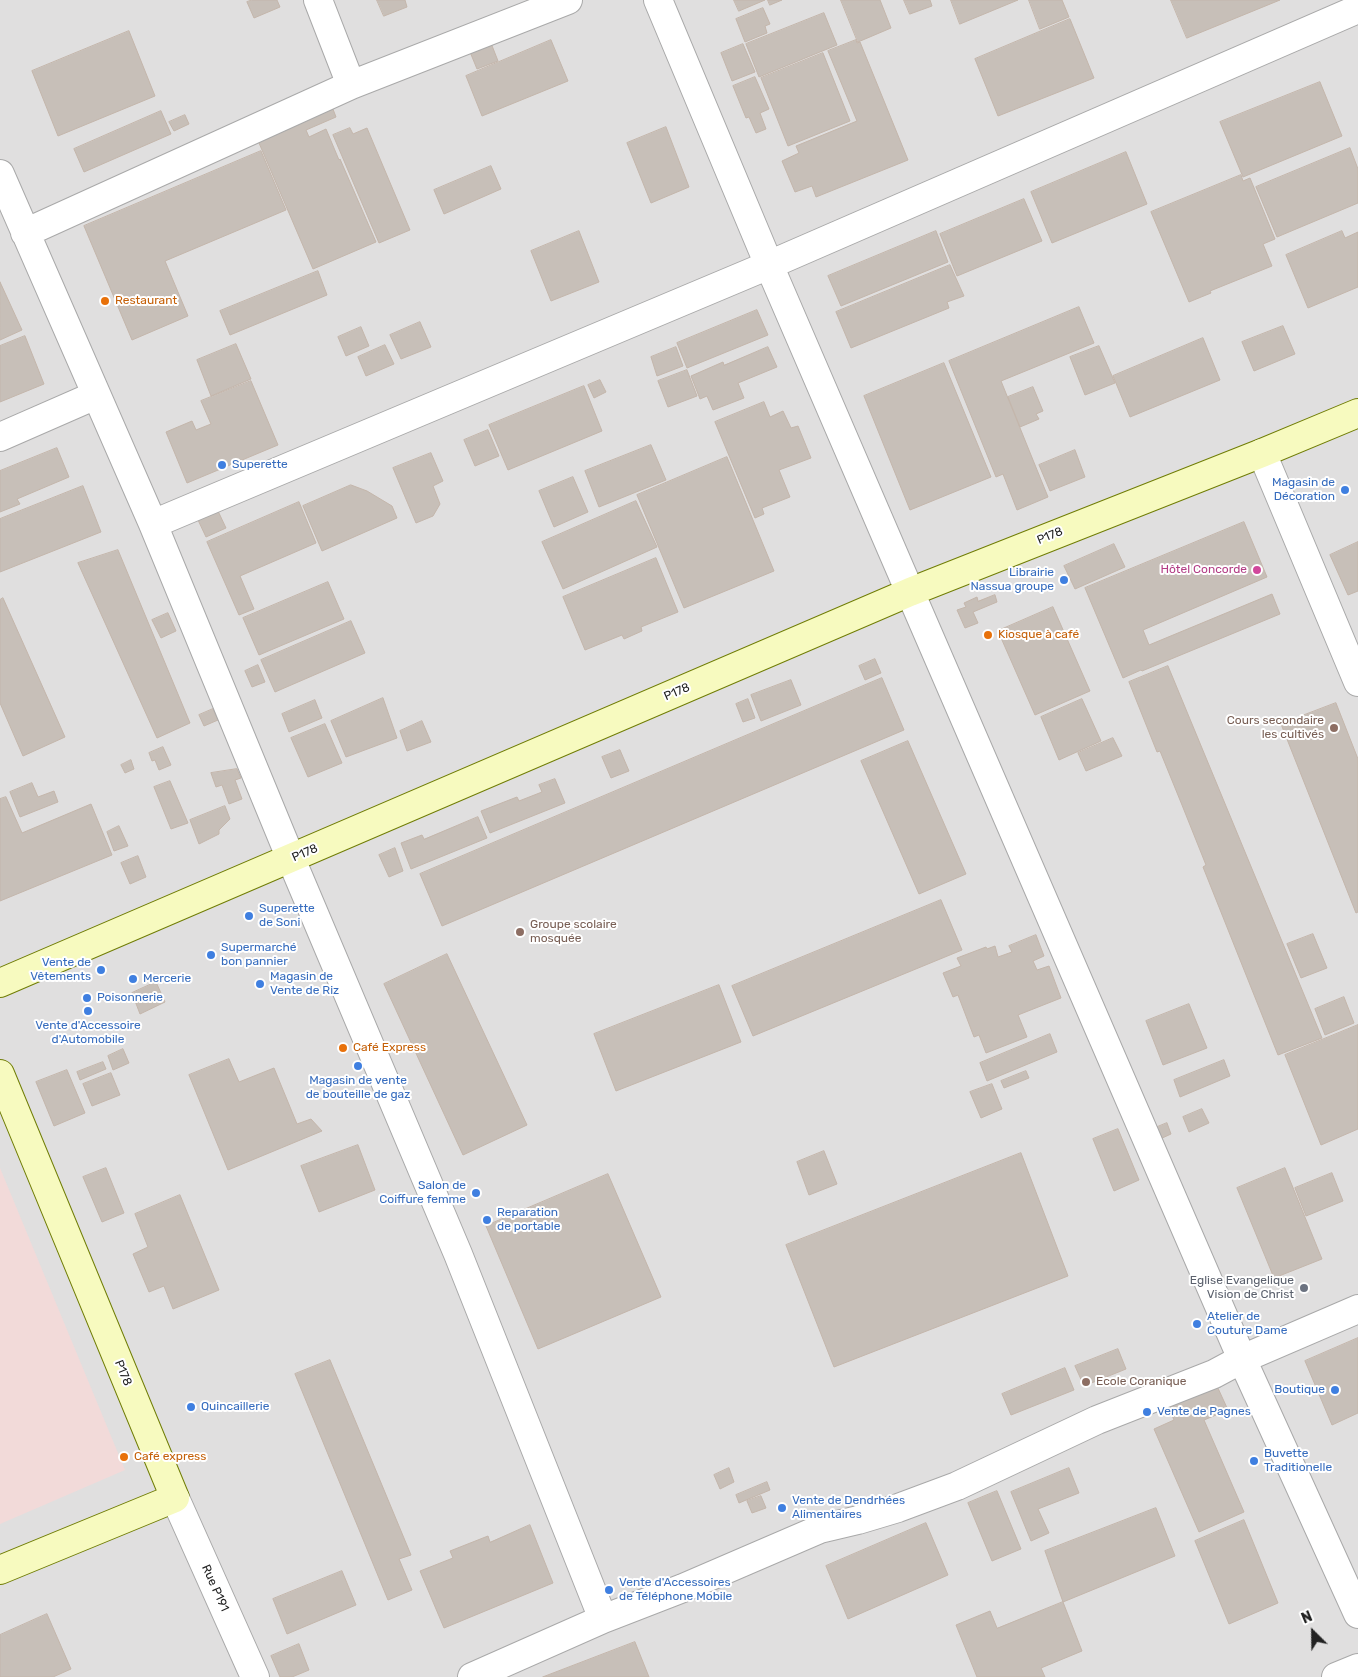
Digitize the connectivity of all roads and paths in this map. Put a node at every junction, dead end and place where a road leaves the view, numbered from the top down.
1 (318, 0) edge
2 (568, 0) edge
3 (658, 0) edge
4 (1358, 9) edge
5 (351, 85) junction
6 (0, 174) edge
7 (25, 232) junction
8 (768, 266) junction
9 (96, 395) junction
10 (1358, 413) edge
11 (0, 437) edge
12 (1262, 453) junction
13 (153, 524) junction
14 (910, 592) junction
15 (1358, 682) edge
16 (291, 859) junction
17 (0, 983) edge
18 (0, 1074) edge
19 (1358, 1309) edge
20 (1242, 1358) junction
21 (175, 1498) junction
22 (0, 1570) edge
23 (1358, 1614) edge
24 (603, 1620) junction
25 (1358, 1668) edge
26 (255, 1677) edge
27 (472, 1677) edge
28 (1336, 1677) edge

1 - 5 street
2 - 5 street
3 - 8 street
4 - 8 street
5 - 7 street
6 - 7 street
7 - 9 street
8 - 13 street
8 - 14 street
9 - 11 street
9 - 13 street
10 - 12 street, P178
12 - 14 street, P178
12 - 15 street
13 - 16 street
14 - 16 street, P178
14 - 20 street
16 - 17 street, P178
16 - 24 street
18 - 21 street, P178
19 - 20 street
20 - 23 street
20 - 24 street
21 - 22 street
21 - 26 street, Rue P191
24 - 27 street
25 - 28 street

